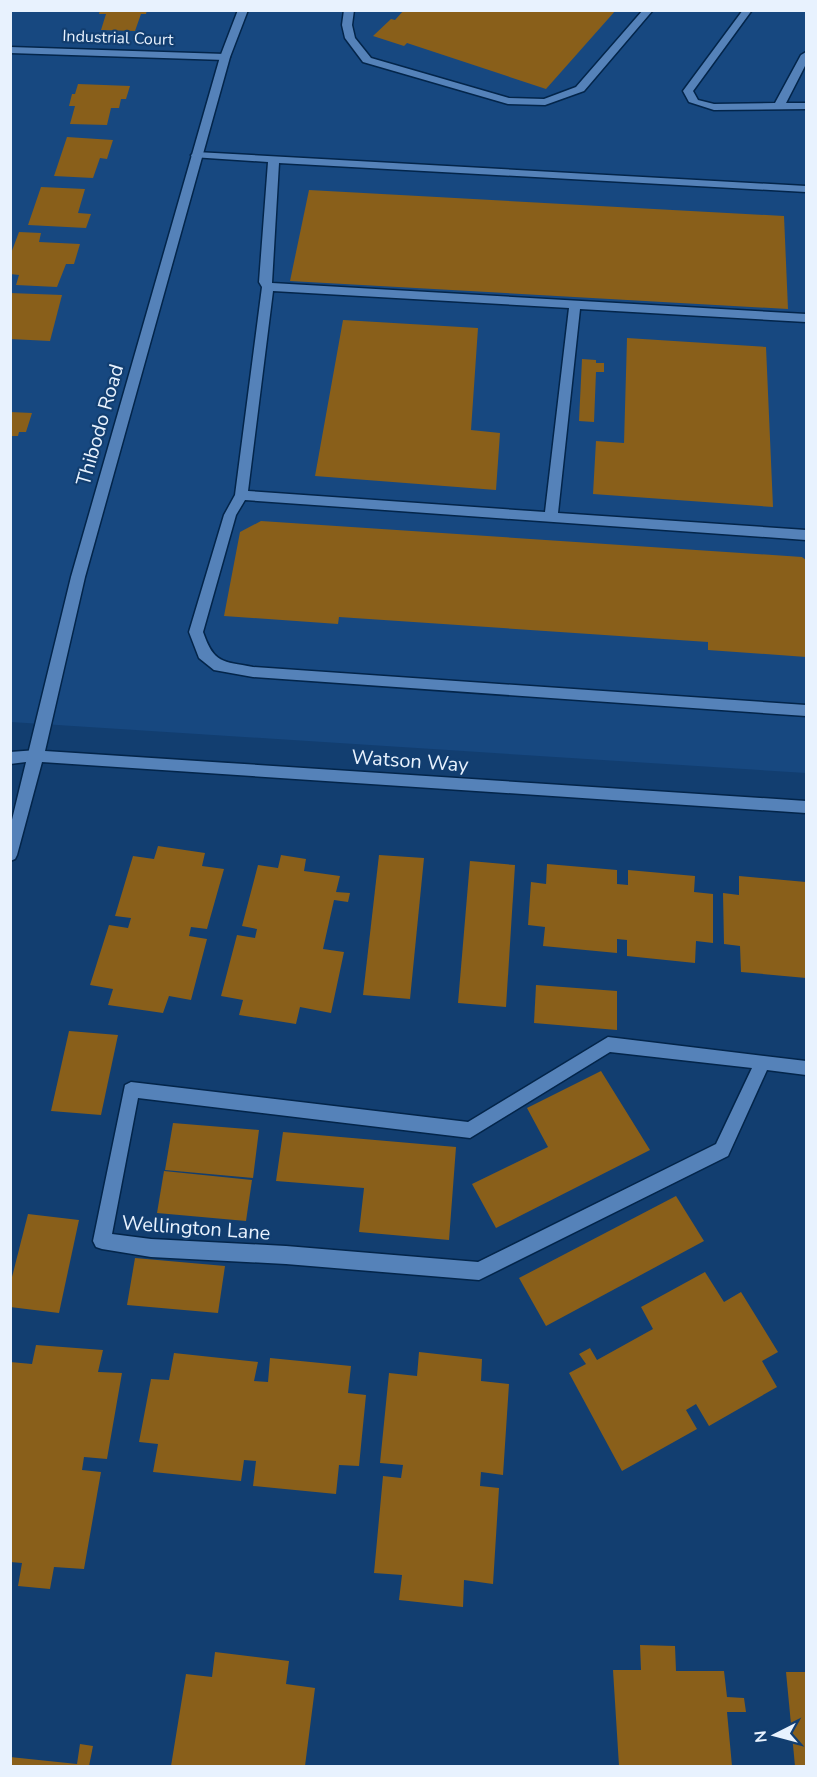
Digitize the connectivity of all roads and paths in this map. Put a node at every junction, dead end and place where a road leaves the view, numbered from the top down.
1 (243, 10) edge
2 (349, 10) edge
3 (649, 10) edge
4 (748, 10) edge
5 (10, 50) edge
6 (807, 55) edge
7 (225, 57) junction
8 (779, 106) junction
9 (807, 106) edge
10 (196, 155) junction
11 (274, 159) junction
12 (807, 189) edge
13 (268, 286) junction
14 (575, 306) junction
15 (807, 318) edge
16 (241, 495) junction
17 (550, 517) junction
18 (807, 535) edge
19 (807, 711) edge
20 (37, 756) junction
21 (10, 758) edge
22 (807, 807) edge
23 (10, 855) edge
24 (763, 1062) junction
25 (807, 1068) edge

1 - 7 street, Thibodo Road
2 - 3 street
4 - 8 street
5 - 7 street, Industrial Court
6 - 8 street
7 - 10 street, Thibodo Road
8 - 9 street
10 - 11 street
10 - 20 street, Thibodo Road
11 - 12 street
11 - 13 street
13 - 14 street
13 - 16 street
14 - 15 street
14 - 17 street
16 - 17 street
16 - 19 street
17 - 18 street
20 - 21 street, Watson Way
20 - 22 street, Watson Way
20 - 23 street, Thibodo Road
24 - 24 street, Wellington Lane
24 - 25 street, Wellington Lane

